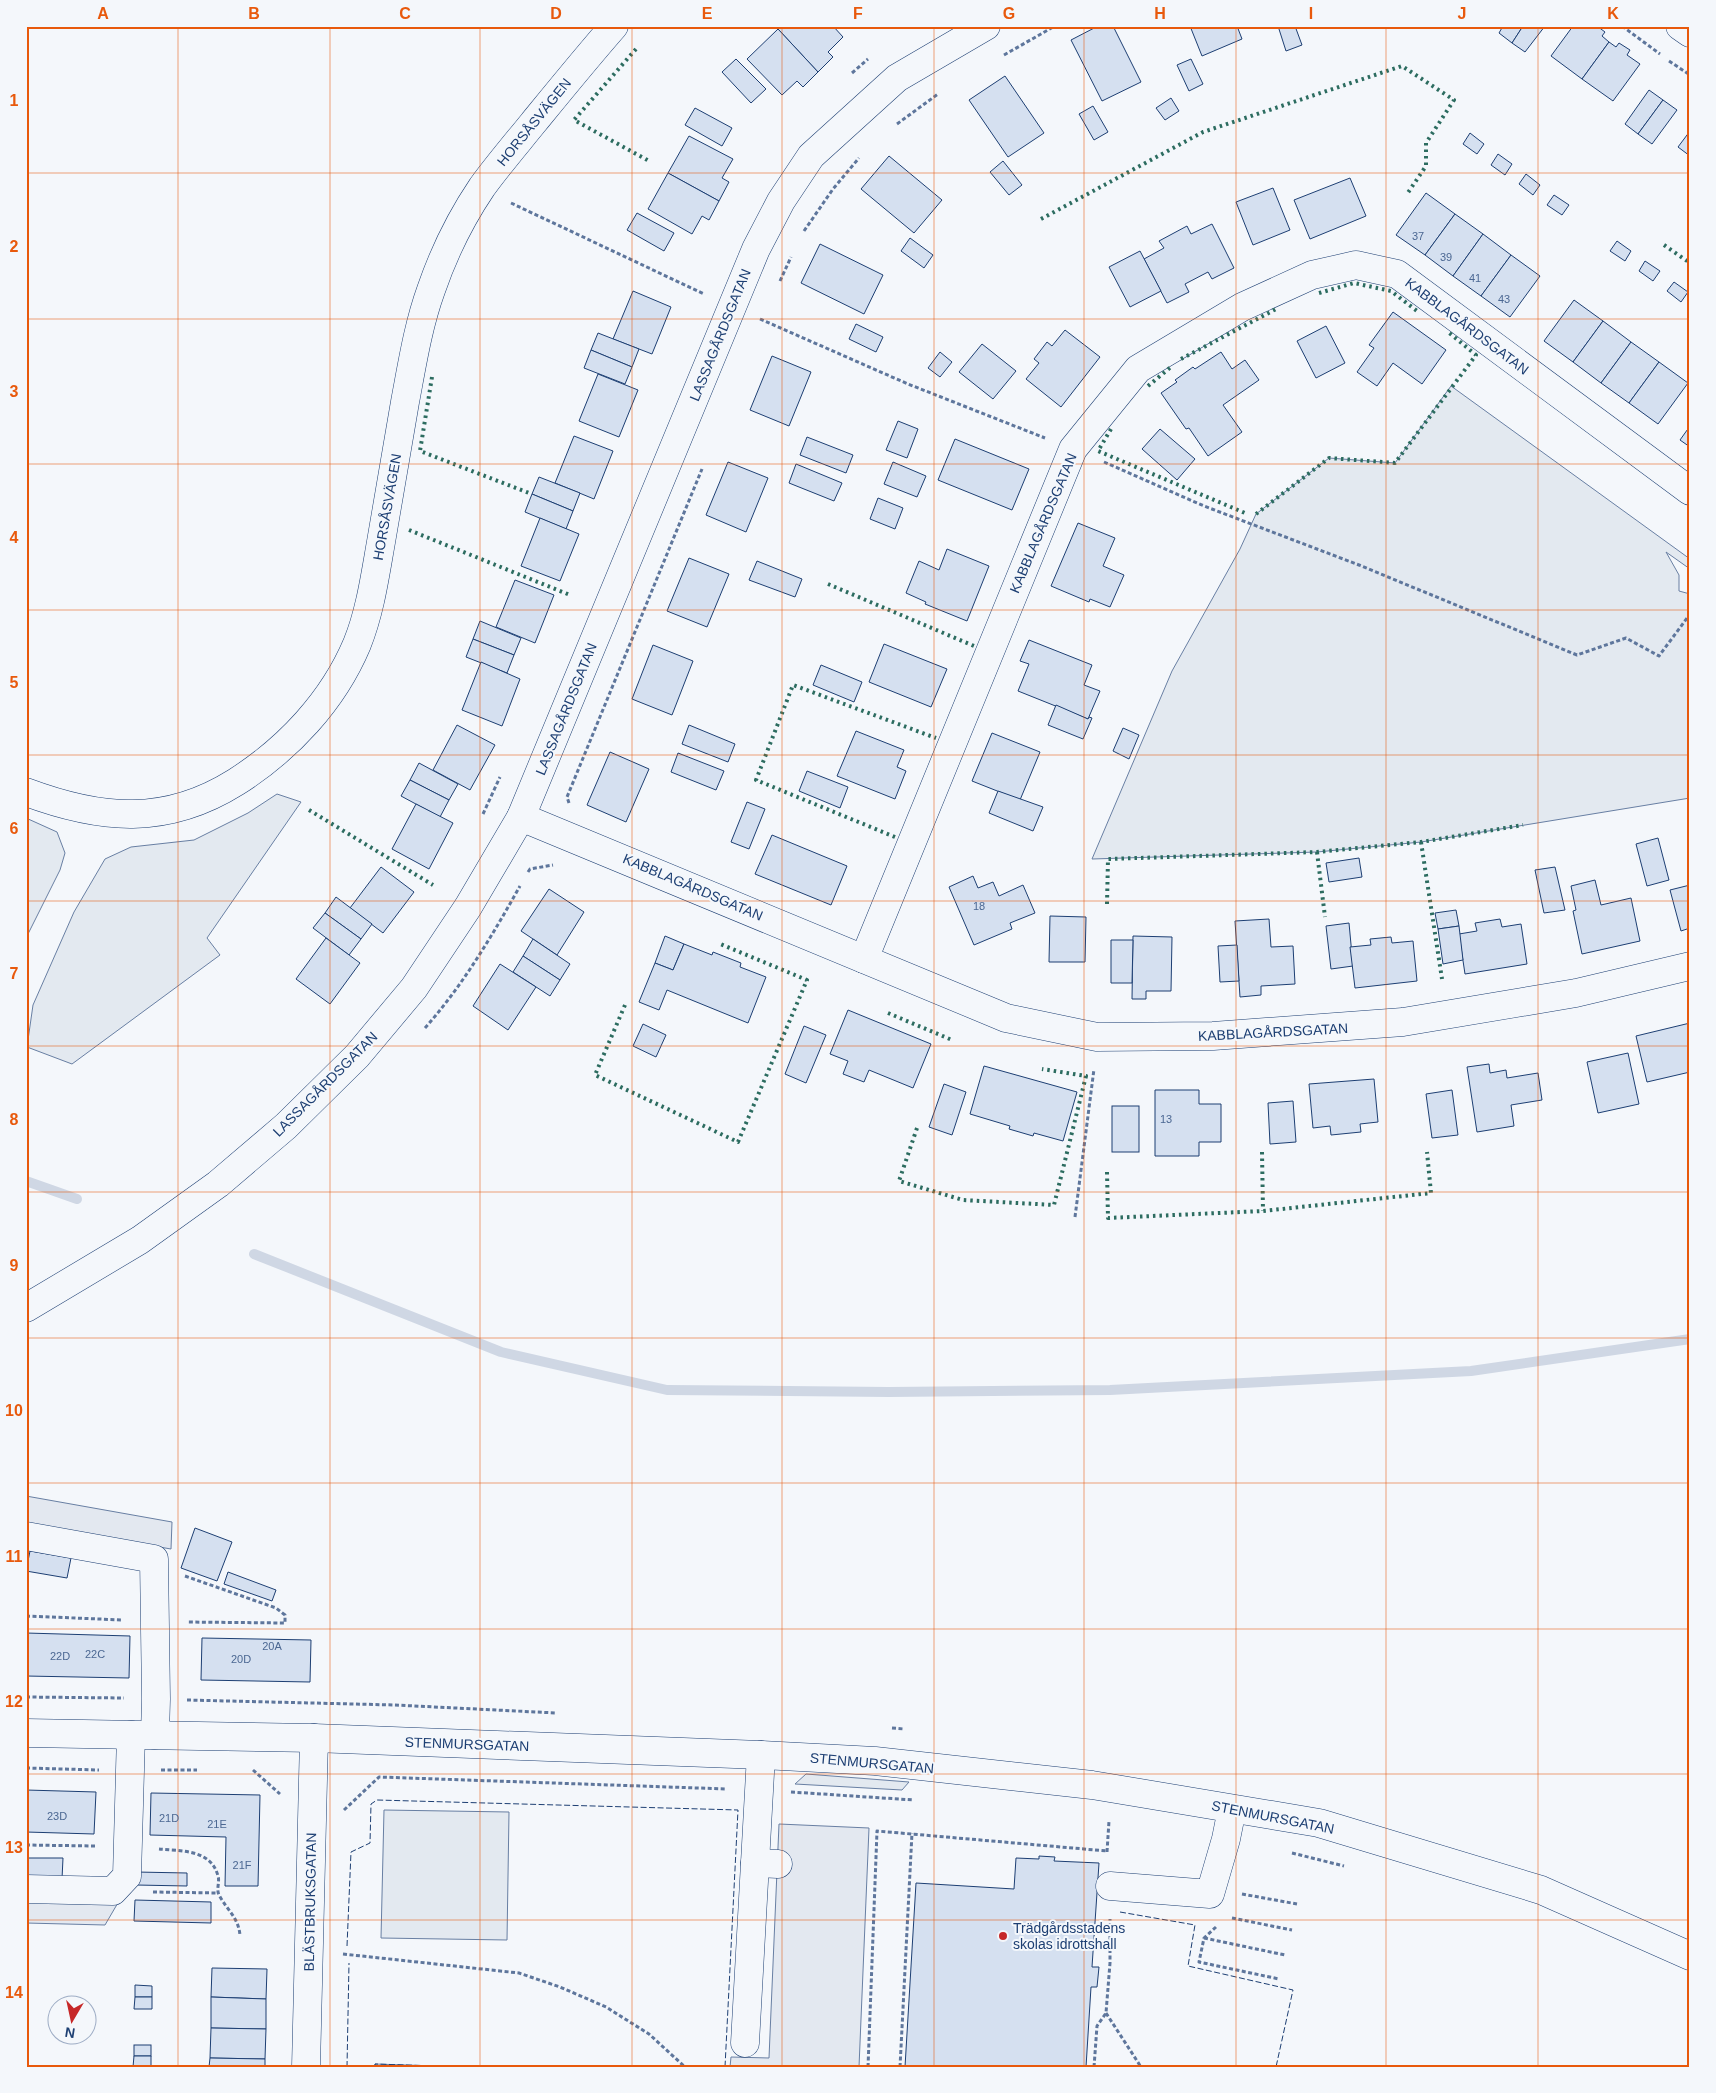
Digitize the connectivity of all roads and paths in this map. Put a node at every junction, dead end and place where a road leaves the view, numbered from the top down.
1 (614, 26) edge
2 (986, 26) edge
3 (1055, 26) edge
4 (1622, 26) edge
5 (1680, 26) edge
6 (1690, 33) edge
7 (876, 54) dead end
8 (997, 59) dead end
9 (1690, 75) edge
10 (848, 77) dead end
11 (939, 93) dead end
12 (894, 126) dead end
13 (861, 156) dead end
14 (803, 232) dead end
15 (794, 248) dead end
16 (778, 284) dead end
17 (705, 285) dead end
18 (698, 302) dead end
19 (767, 312) dead end
20 (763, 321) dead end
21 (703, 468) dead end
22 (1690, 491) edge
23 (1690, 614) edge
24 (1659, 656) dead end
25 (504, 770) dead end
26 (26, 792) edge
27 (569, 805) dead end
28 (521, 816) junction
29 (479, 822) dead end
30 (554, 865) dead end
31 (864, 959) junction
32 (1690, 966) edge
33 (421, 1033) dead end
34 (1085, 1066) dead end
35 (1094, 1068) junction
36 (1104, 1069) dead end
37 (1075, 1217) dead end
38 (26, 1308) edge
39 (26, 1536) edge
40 (154, 1566) junction
41 (285, 1623) dead end
42 (26, 1733) edge
43 (143, 1735) junction
44 (314, 1738) junction
45 (761, 1755) junction
46 (759, 1790) junction
47 (916, 1800) dead end
48 (1232, 1808) junction
49 (1100, 1819) dead end
50 (344, 1820) dead end
51 (1109, 1821) junction
52 (1119, 1822) dead end
53 (912, 1833) junction
54 (1107, 1851) junction
55 (1289, 1853) dead end
56 (1346, 1867) dead end
57 (120, 1883) junction
58 (1110, 1886) junction
59 (26, 1889) edge
60 (1241, 1894) dead end
61 (1297, 1904) dead end
62 (1226, 1917) dead end
63 (1221, 1922) dead end
64 (1292, 1930) dead end
65 (240, 1936) dead end
66 (1204, 1938) junction
67 (343, 1944) dead end
68 (342, 1954) junction
69 (1285, 1955) dead end
70 (1690, 1956) edge
71 (342, 1963) dead end
72 (1279, 1979) dead end
73 (1106, 2013) junction
74 (745, 2043) dead end
75 (306, 2067) edge
76 (685, 2067) edge
77 (868, 2067) edge
78 (900, 2067) edge
79 (1094, 2067) edge
80 (1141, 2067) edge

1 - 26 street, HORSÅSVÄGEN
2 - 28 street, LASSAGÅRDSGATAN
3 - 8 path
4 - 9 path
5 - 6 street
7 - 10 path
11 - 12 path
13 - 14 path
15 - 16 path
17 - 18 path
19 - 20 path
21 - 27 path
22 - 31 street, KABBLAGÅRDSGATAN
23 - 24 path
25 - 29 path
28 - 31 street, KABBLAGÅRDSGATAN
28 - 38 street, LASSAGÅRDSGATAN
30 - 33 path
31 - 32 street, KABBLAGÅRDSGATAN
34 - 35 path
35 - 36 path
35 - 37 path
39 - 40 street
40 - 41 path
40 - 43 street
42 - 43 street, STENMURSGATAN
43 - 44 street, STENMURSGATAN
43 - 57 street
44 - 45 street, STENMURSGATAN
44 - 75 street, BLÄSTBRUKSGATAN
45 - 46 street
45 - 48 street, STENMURSGATAN
46 - 47 path
46 - 50 path
46 - 74 street
48 - 58 street
48 - 70 street, STENMURSGATAN
49 - 51 path
51 - 52 path
51 - 54 path
53 - 54 path
53 - 77 path
53 - 78 path
54 - 58 path
55 - 56 path
57 - 59 street
57 - 65 path
58 - 73 path
60 - 61 path
62 - 64 path
63 - 66 path
66 - 69 path
66 - 72 path
67 - 68 path
68 - 71 path
68 - 76 path
73 - 79 path
73 - 80 path

